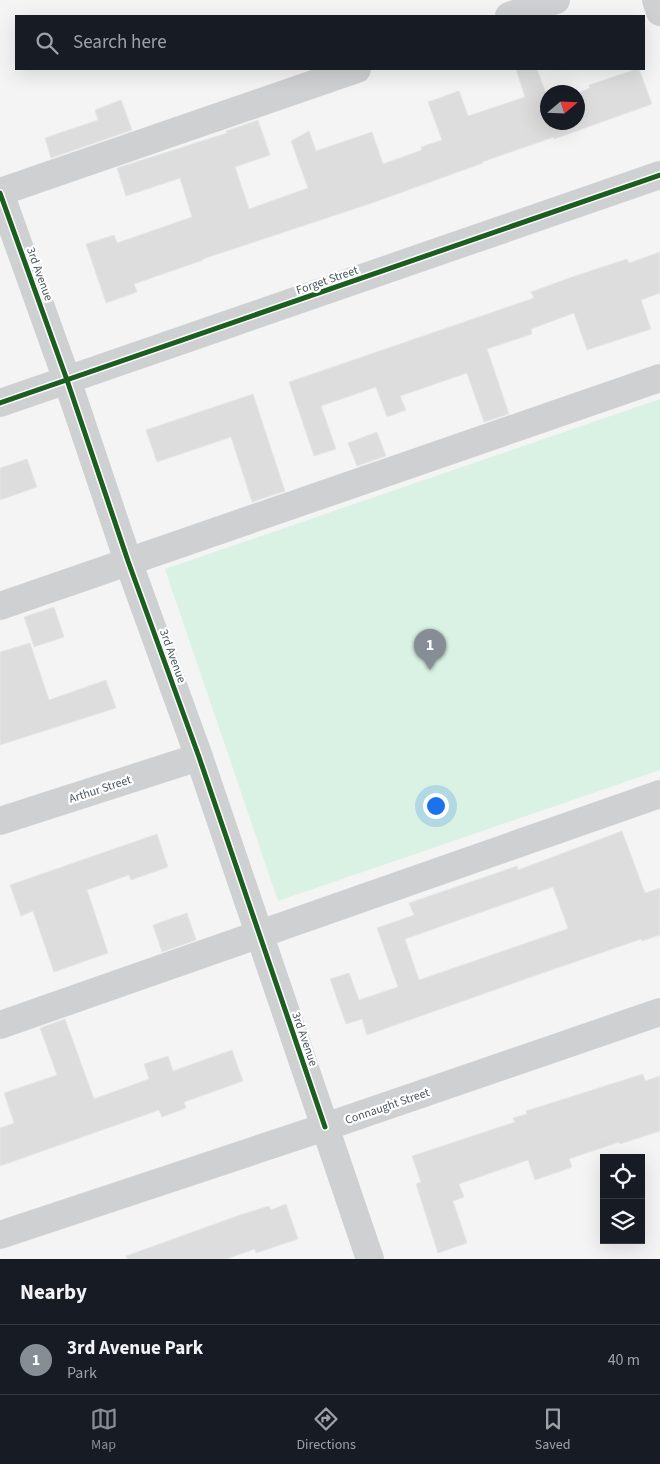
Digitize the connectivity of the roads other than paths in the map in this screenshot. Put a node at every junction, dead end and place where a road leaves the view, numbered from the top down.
1 (556, 0) edge
2 (656, 0) edge
3 (660, 12) edge
4 (512, 15) edge
5 (354, 70) edge
6 (660, 175) edge
7 (0, 192) edge
8 (660, 378) edge
9 (67, 380) junction
10 (0, 404) edge
11 (128, 561) junction
12 (0, 606) edge
13 (199, 757) junction
14 (660, 794) edge
15 (0, 821) edge
16 (259, 935) junction
17 (660, 1012) edge
18 (0, 1025) edge
19 (325, 1127) junction
20 (0, 1235) edge
21 (370, 1259) edge

1 - 4 street
2 - 3 street
5 - 7 street
6 - 9 street, Forget Street
7 - 9 street, 3rd Avenue
8 - 11 street
9 - 10 street, Forget Street
9 - 11 street, 3rd Avenue
11 - 12 street
11 - 13 street, 3rd Avenue
13 - 15 street, Arthur Street
13 - 16 street, 3rd Avenue
14 - 16 street
16 - 18 street
16 - 19 street, 3rd Avenue
17 - 19 street, Connaught Street
19 - 20 street, Connaught Street
19 - 21 street, 3rd Avenue

